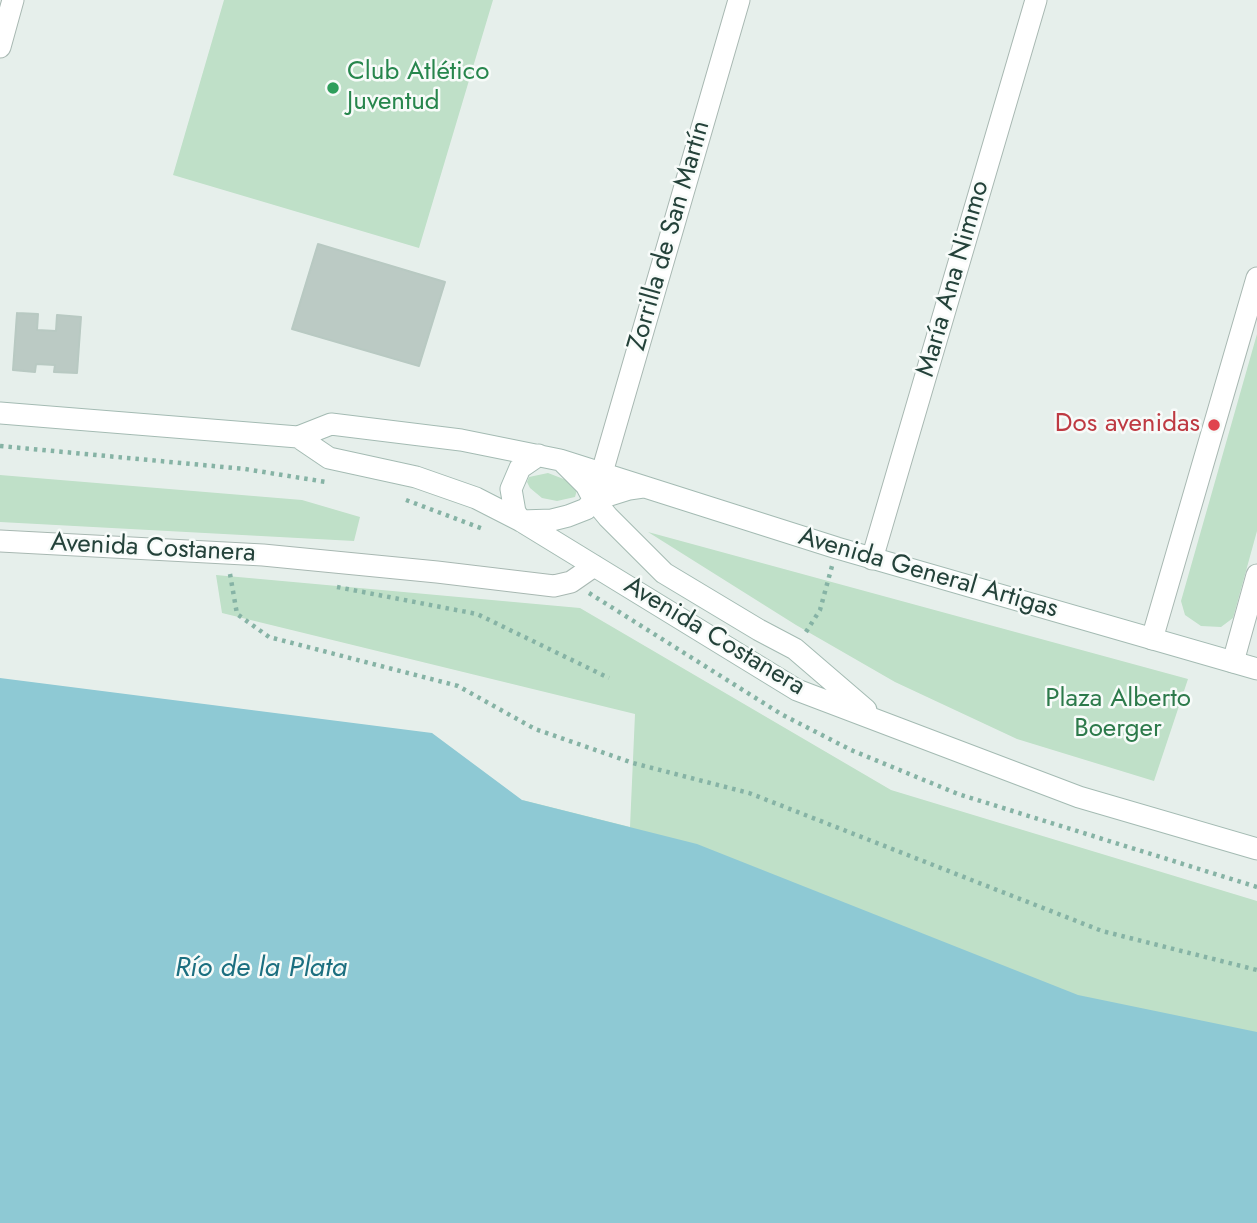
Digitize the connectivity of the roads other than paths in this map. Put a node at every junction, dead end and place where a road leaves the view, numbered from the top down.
1 (13, 0) edge
2 (739, 0) edge
3 (1036, 0) edge
4 (0, 47) edge
5 (1257, 278) edge
6 (0, 413) edge
7 (298, 437) junction
8 (539, 455) junction
9 (560, 460) junction
10 (601, 471) junction
11 (646, 486) junction
12 (594, 500) junction
13 (521, 522) junction
14 (0, 541) edge
15 (873, 559) junction
16 (594, 566) junction
17 (1257, 575) edge
18 (1152, 639) junction
19 (1233, 662) junction
20 (1257, 669) edge
21 (878, 720) junction
22 (1257, 849) edge

1 - 4 street
2 - 10 street, Zorrilla de San Martín
3 - 15 street, María Ana Nimmo
5 - 18 street
6 - 7 street
7 - 8 street
7 - 13 street, Avenida Costanera
8 - 9 street
8 - 13 street
9 - 10 street
9 - 12 street, Avenida Costanera
10 - 11 street, Avenida General Artigas
10 - 12 street, Zorrilla de San Martín
11 - 12 street
11 - 15 street, Avenida General Artigas
12 - 13 street
12 - 21 street, Avenida Costanera
13 - 16 street, Avenida Costanera
14 - 16 street, Avenida Costanera
15 - 18 street, Avenida General Artigas
16 - 21 street, Avenida Costanera
17 - 19 street
18 - 19 street, Avenida General Artigas
19 - 20 street, Avenida General Artigas
21 - 22 street

